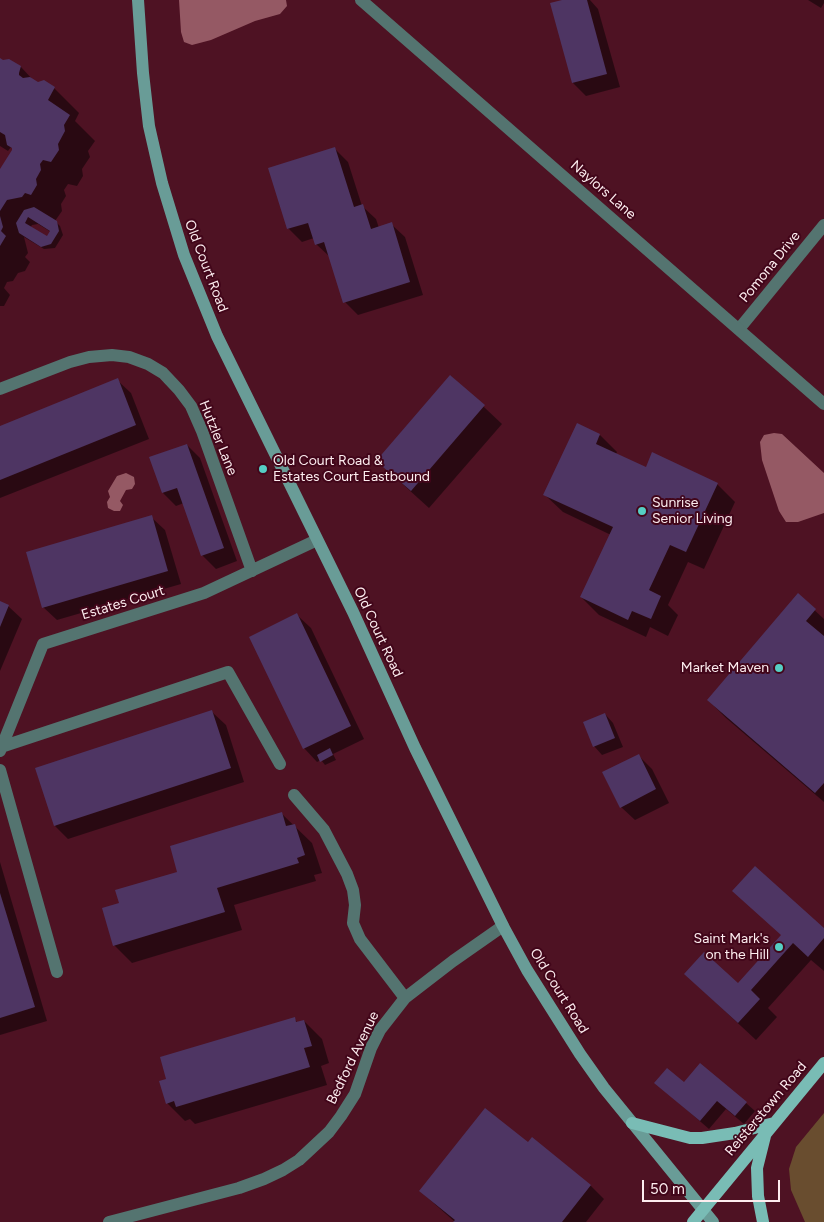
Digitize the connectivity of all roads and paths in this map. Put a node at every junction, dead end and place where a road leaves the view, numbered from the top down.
1 (138, 0) edge
2 (361, 0) edge
3 (824, 225) edge
4 (739, 329) junction
5 (0, 389) edge
6 (824, 404) edge
7 (317, 540) junction
8 (252, 571) junction
9 (1, 749) edge
10 (280, 764) dead end
11 (0, 770) edge
12 (294, 795) dead end
13 (503, 926) junction
14 (58, 972) dead end
15 (404, 998) junction
16 (824, 1063) edge
17 (632, 1123) junction
18 (770, 1127) junction
19 (703, 1209) junction
20 (109, 1222) edge
21 (692, 1222) edge
22 (713, 1222) edge
23 (763, 1222) edge

1 - 7 main road, Old Court Road
2 - 4 street, Naylors Lane
3 - 4 street, Pomona Drive
4 - 6 street, Naylors Lane
5 - 8 street, Hutzler Lane
7 - 8 street, Estates Court
7 - 13 main road, Old Court Road
8 - 9 street, Estates Court
9 - 10 street
11 - 14 street
12 - 15 street
13 - 15 street, Bedford Avenue
13 - 17 main road, Old Court Road
15 - 20 street, Bedford Avenue
16 - 18 main road, Reisterstown Road
17 - 18 main road
17 - 19 main road, Old Court Road
18 - 19 main road, Reisterstown Road
18 - 23 main road
19 - 21 main road, Reisterstown Road
19 - 22 main road, Old Court Road

